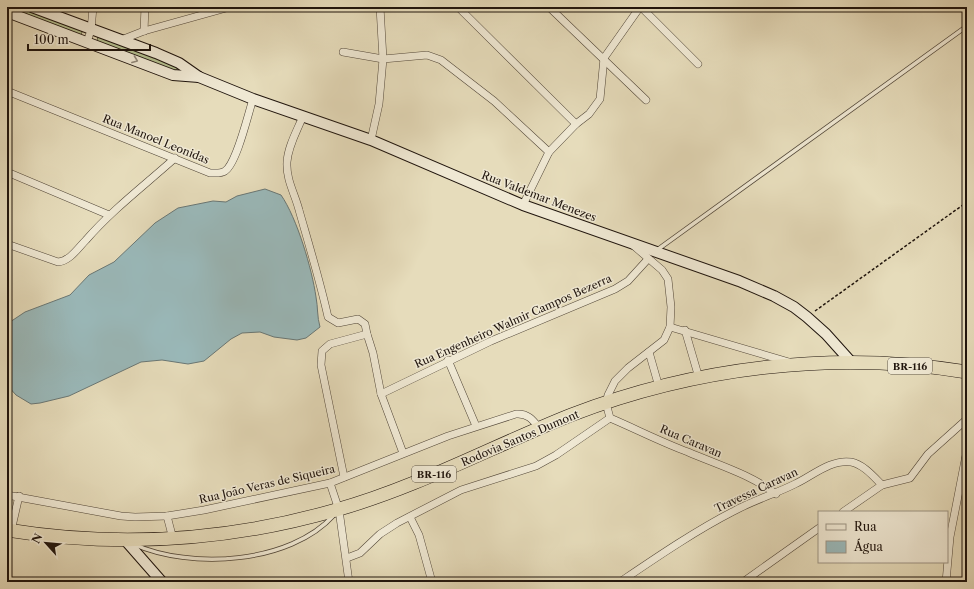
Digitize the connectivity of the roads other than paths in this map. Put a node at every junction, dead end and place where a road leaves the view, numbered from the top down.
1 (32, 7) edge
2 (93, 7) edge
3 (145, 7) edge
4 (230, 7) edge
5 (380, 7) edge
6 (458, 7) edge
7 (549, 7) edge
8 (644, 8) edge
9 (7, 12) edge
10 (967, 26) edge
11 (92, 30) junction
12 (144, 31) junction
13 (121, 40) junction
14 (87, 42) junction
15 (343, 52) dead end
16 (604, 58) junction
17 (383, 59) junction
18 (698, 64) dead end
19 (199, 77) junction
20 (7, 91) edge
21 (253, 99) junction
22 (646, 100) dead end
23 (303, 116) junction
24 (576, 124) junction
25 (371, 140) junction
26 (549, 152) junction
27 (174, 158) junction
28 (7, 172) edge
29 (523, 204) junction
30 (109, 215) junction
31 (7, 244) edge
32 (651, 256) junction
33 (670, 327) junction
34 (685, 330) junction
35 (367, 334) junction
36 (650, 352) junction
37 (448, 360) junction
38 (852, 363) junction
39 (796, 365) junction
40 (966, 374) edge
41 (698, 378) junction
42 (659, 387) junction
43 (381, 394) junction
44 (606, 402) junction
45 (610, 418) junction
46 (967, 419) edge
47 (476, 426) junction
48 (540, 429) junction
49 (967, 450) edge
50 (403, 453) junction
51 (344, 477) junction
52 (330, 483) junction
53 (882, 486) junction
54 (776, 494) junction
55 (7, 495) edge
56 (19, 496) junction
57 (339, 510) junction
58 (844, 511) edge
59 (166, 516) junction
60 (410, 516) junction
61 (818, 529) edge
62 (9, 530) edge
63 (173, 539) junction
64 (126, 541) junction
65 (347, 558) junction
66 (948, 560) edge
67 (948, 563) edge
68 (162, 582) edge
69 (349, 582) edge
70 (432, 582) edge
71 (620, 582) edge
72 (743, 582) edge
73 (946, 582) edge

1 - 11 main road
2 - 11 street
3 - 12 street
4 - 12 street
5 - 17 street
6 - 24 street
7 - 16 street
8 - 16 street
8 - 18 street
9 - 14 main road
10 - 32 lane
11 - 13 main road
11 - 14 street
12 - 13 street
13 - 19 main road
14 -> 19 main road
15 - 17 street
16 - 22 street
16 - 24 street
17 - 25 street
17 - 26 street
19 - 21 main road, Rua Valdemar Menezes
20 - 27 street, Rua Manoel Leonidas
21 - 23 main road, Rua Valdemar Menezes
21 - 27 street, Rua Manoel Leonidas
23 - 25 main road, Rua Valdemar Menezes
23 - 35 street
24 - 26 street
25 - 29 main road, Rua Valdemar Menezes
26 - 29 street
27 - 30 street
28 - 30 street
29 - 32 main road, Rua Valdemar Menezes
30 - 31 street
32 - 33 street
32 - 37 street, Rua Engenheiro Walmir Campos Bezerra
32 - 38 main road, Rua Valdemar Menezes
33 - 34 street
33 - 36 street
34 - 39 street
34 - 41 street
35 - 43 street
35 - 51 street
36 - 42 street
36 - 44 street
37 - 43 street, Rua Engenheiro Walmir Campos Bezerra
37 - 47 street
38 - 39 highway, Rodovia Santos Dumont / BR-116
38 - 40 highway, Rodovia Santos Dumont / BR-116
39 - 41 highway, Rodovia Santos Dumont / BR-116
41 - 42 highway, Rodovia Santos Dumont / BR-116
42 - 44 highway, Rodovia Santos Dumont / BR-116
43 - 50 street
44 - 45 street
44 - 48 highway, Rodovia Santos Dumont / BR-116
45 - 54 street, Rua Caravan
45 - 60 street
46 - 53 street
47 - 48 street, Rua João Veras de Siqueira
47 - 50 street, Rua João Veras de Siqueira
48 - 57 highway, Rodovia Santos Dumont / BR-116
49 - 66 street
50 - 51 street, Rua João Veras de Siqueira
51 - 52 street, Rua João Veras de Siqueira
52 - 57 street
52 - 59 street, Rua João Veras de Siqueira
53 - 54 street, Travessa Caravan
53 - 58 street
54 - 71 street, Travessa Caravan
55 - 56 street, Rua João Veras de Siqueira
56 - 59 street, Rua João Veras de Siqueira
56 - 62 street
57 - 63 highway, Rodovia Santos Dumont / BR-116
57 - 64 lane
57 - 65 street
59 - 63 street
60 - 65 street
60 - 70 street
61 - 72 street
62 - 64 highway, Rodovia Santos Dumont / BR-116
63 - 64 highway, Rodovia Santos Dumont / BR-116
64 - 68 main road
65 - 69 street
67 - 73 street

